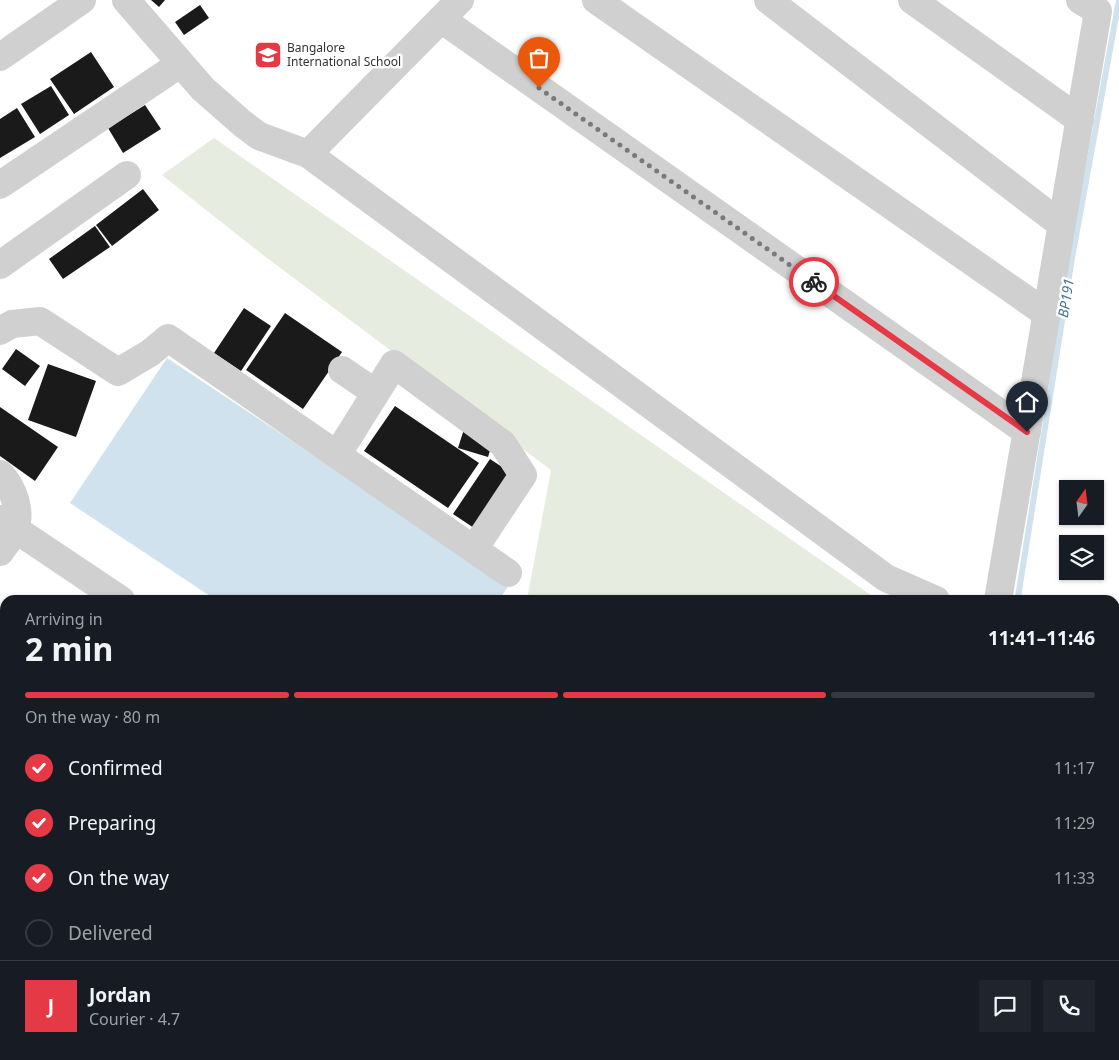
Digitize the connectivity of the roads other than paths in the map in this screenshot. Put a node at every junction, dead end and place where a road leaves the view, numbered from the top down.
1 (82, 0) edge
2 (126, 0) edge
3 (460, 0) edge
4 (596, 0) edge
5 (768, 0) edge
6 (912, 0) edge
7 (1080, 0) edge
8 (441, 19) junction
9 (0, 57) edge
10 (180, 64) junction
11 (1080, 120) junction
12 (308, 154) junction
13 (127, 175) dead end
14 (0, 185) edge
15 (1062, 225) junction
16 (0, 265) edge
17 (1047, 314) junction
18 (0, 331) edge
19 (342, 370) dead end
20 (376, 393) junction
21 (1027, 432) junction
22 (337, 455) junction
23 (0, 474) edge
24 (7, 524) edge
25 (474, 549) junction
26 (0, 552) edge
27 (508, 573) dead end
28 (114, 595) edge
29 (925, 595) edge
30 (999, 595) edge

1 - 9 street
2 - 10 street
3 - 8 street
4 - 17 street
5 - 15 street
6 - 11 street
7 - 11 street
8 - 12 street
8 - 21 street
10 - 12 street
10 - 14 street
11 - 15 street
12 - 29 street
13 - 16 street
15 - 17 street
17 - 21 street
18 - 22 street
19 - 20 street
20 - 22 street
20 - 25 street
21 - 30 street
22 - 25 street
23 - 24 street
24 - 26 street
24 - 28 street
25 - 27 street

